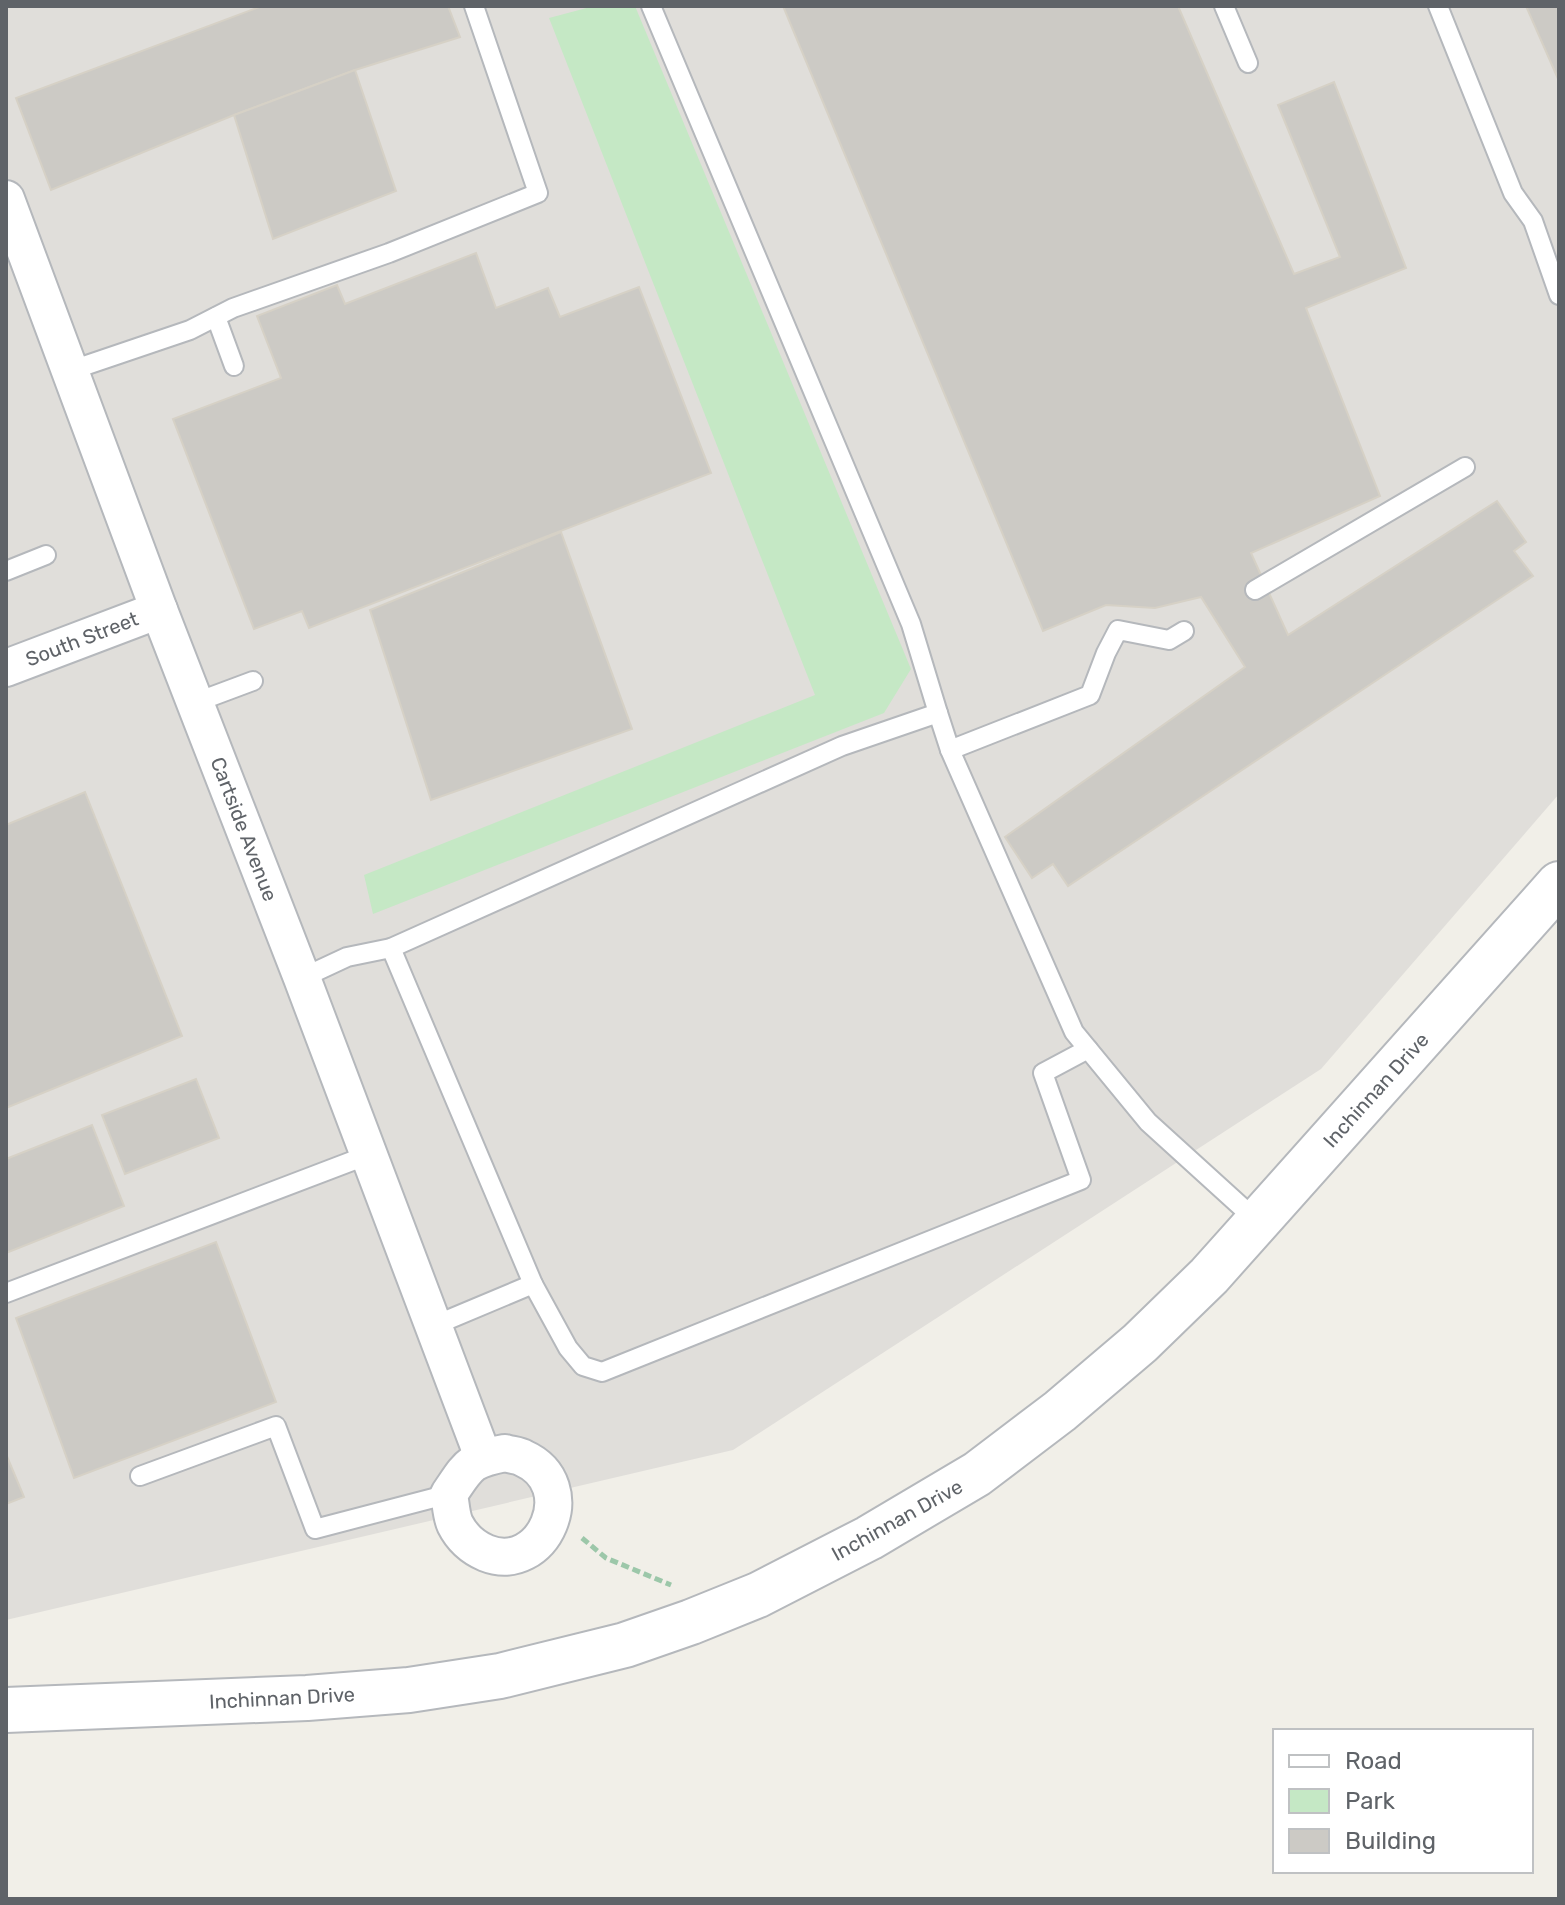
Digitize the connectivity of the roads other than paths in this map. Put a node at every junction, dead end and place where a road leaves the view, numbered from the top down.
1 (474, 6) edge
2 (651, 6) edge
3 (1224, 6) edge
4 (1438, 6) edge
5 (1248, 63) dead end
6 (6, 199) edge
7 (1559, 295) edge
8 (216, 317) junction
9 (234, 366) dead end
10 (69, 371) junction
11 (1465, 467) dead end
12 (46, 555) dead end
13 (6, 571) edge
14 (1255, 590) dead end
15 (159, 610) junction
16 (1184, 631) dead end
17 (6, 668) edge
18 (253, 681) dead end
19 (194, 703) junction
20 (938, 713) junction
21 (950, 750) junction
22 (1559, 884) edge
23 (391, 948) junction
24 (302, 978) junction
25 (1088, 1049) junction
26 (368, 1155) junction
27 (1258, 1222) junction
28 (533, 1284) junction
29 (6, 1293) edge
30 (433, 1326) junction
31 (483, 1457) junction
32 (140, 1476) dead end
33 (449, 1494) junction
34 (6, 1710) edge

1 - 8 lane
2 - 20 lane
3 - 5 lane
4 - 7 lane
6 - 10 street, Cartside Avenue
8 - 9 lane
8 - 10 lane
10 - 15 street, Cartside Avenue
11 - 14 lane
12 - 13 lane
15 - 17 street, South Street
15 - 19 street, Cartside Avenue
16 - 21 lane
18 - 19 lane
19 - 24 street, Cartside Avenue
20 - 21 lane
20 - 23 lane
21 - 25 lane
22 - 27 street, Inchinnan Drive
23 - 24 lane
23 - 28 lane
24 - 26 street, Cartside Avenue
25 - 27 lane
25 - 28 lane
26 - 29 lane
26 - 30 street, Cartside Avenue
27 - 34 street, Inchinnan Drive
28 - 30 lane
30 - 31 street, Cartside Avenue
31 - 33 street
31 - 33 street
32 - 33 lane

